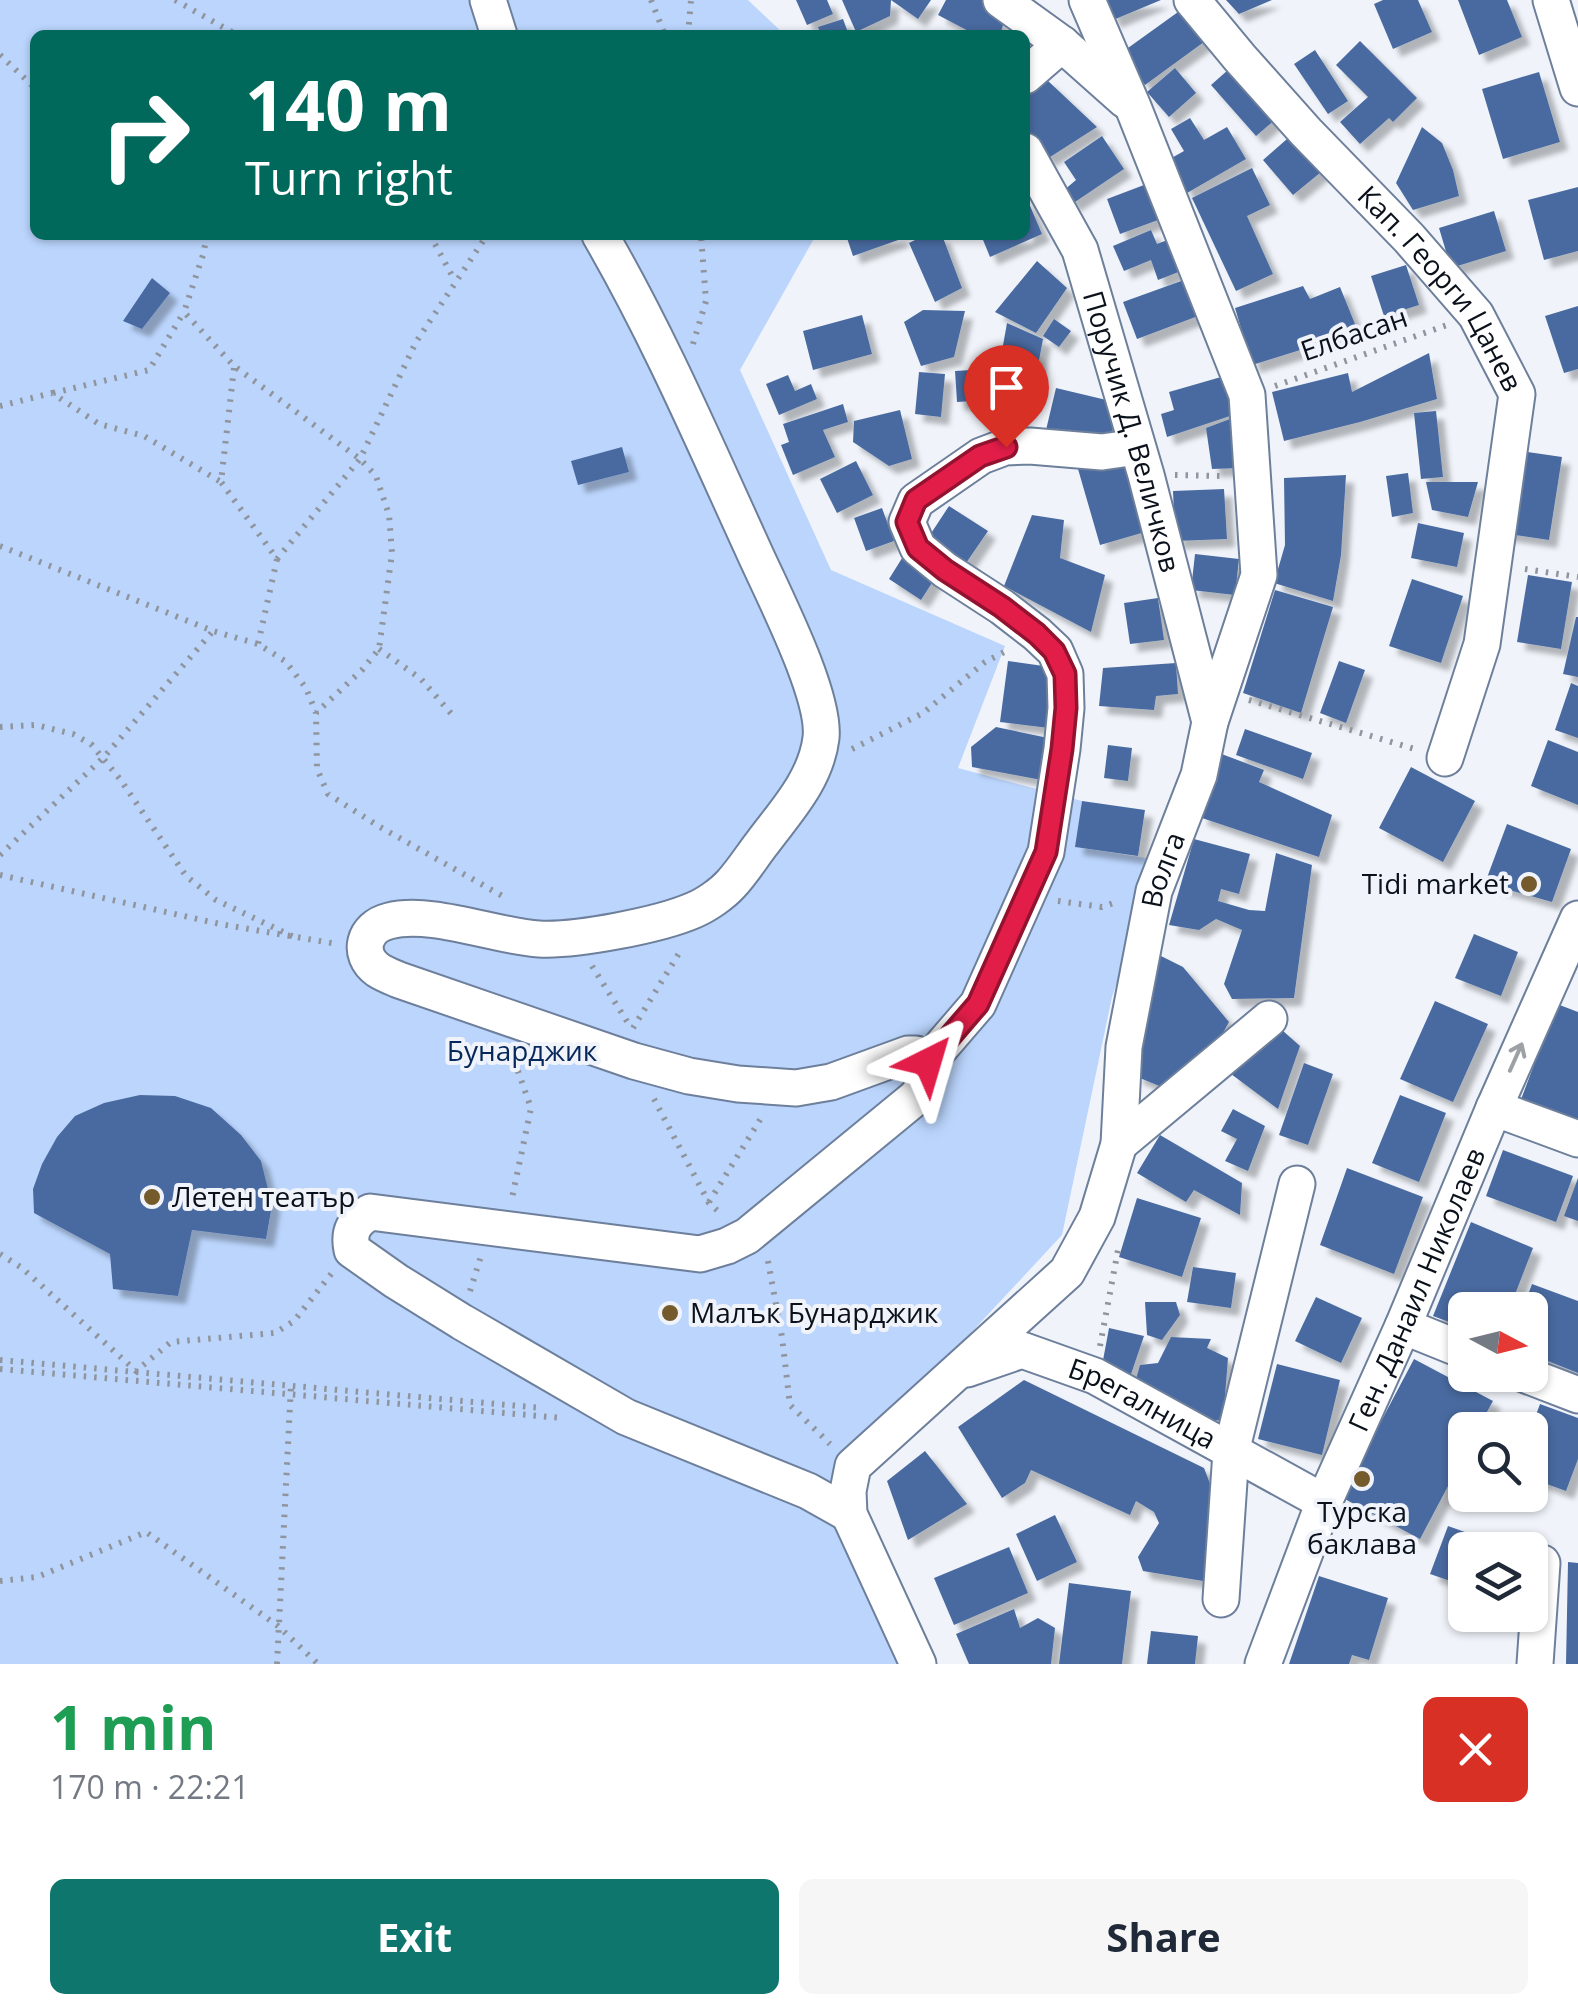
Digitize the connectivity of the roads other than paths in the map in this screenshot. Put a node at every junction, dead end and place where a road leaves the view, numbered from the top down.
1 (488, 0) edge
2 (1002, 0) edge
3 (1087, 0) edge
4 (1192, 0) edge
5 (1552, 0) edge
6 (497, 30) edge
7 (1062, 44) junction
8 (1030, 72) edge
9 (1578, 88) edge
10 (1133, 107) junction
11 (1030, 160) edge
12 (603, 240) edge
13 (1142, 461) junction
14 (1215, 707) junction
15 (1445, 758) road end
16 (1578, 918) edge
17 (1270, 1019) dead end
18 (928, 1062) junction
19 (1494, 1108) junction
20 (1578, 1139) edge
21 (1119, 1144) junction
22 (1297, 1184) dead end
23 (1403, 1326) junction
24 (1448, 1343) edge
25 (952, 1374) junction
26 (1548, 1384) edge
27 (1578, 1396) edge
28 (1231, 1452) junction
29 (1324, 1502) junction
30 (849, 1514) junction
31 (1222, 1599) dead end
32 (1537, 1632) edge
33 (918, 1664) edge
34 (1263, 1664) edge
35 (1535, 1664) edge

1 - 6 street
2 - 7 street
3 - 10 street, Волга
4 - 15 street, Кап. Георги Цанев
5 - 9 street
7 - 8 street
7 - 10 street
10 - 14 street, Волга
11 - 13 street, Поручик Д. Величков
12 - 18 street
13 - 14 street, Поручик Д. Величков
13 - 18 street
14 - 21 street, Волга
19 -> 16 street, Ген. Данаил Николаев
17 - 21 street
18 - 30 street
19 - 20 street
19 - 23 street, Ген. Данаил Николаев
21 - 25 street, Волга
22 - 28 street
23 - 24 street
23 - 29 street, Ген. Данаил Николаев
25 - 28 street, Брегалница
25 - 30 street, Волга
26 - 27 street
28 - 29 street, Брегалница
28 - 31 street
29 - 34 street, Ген. Данаил Николаев
30 - 33 street
32 - 35 street

